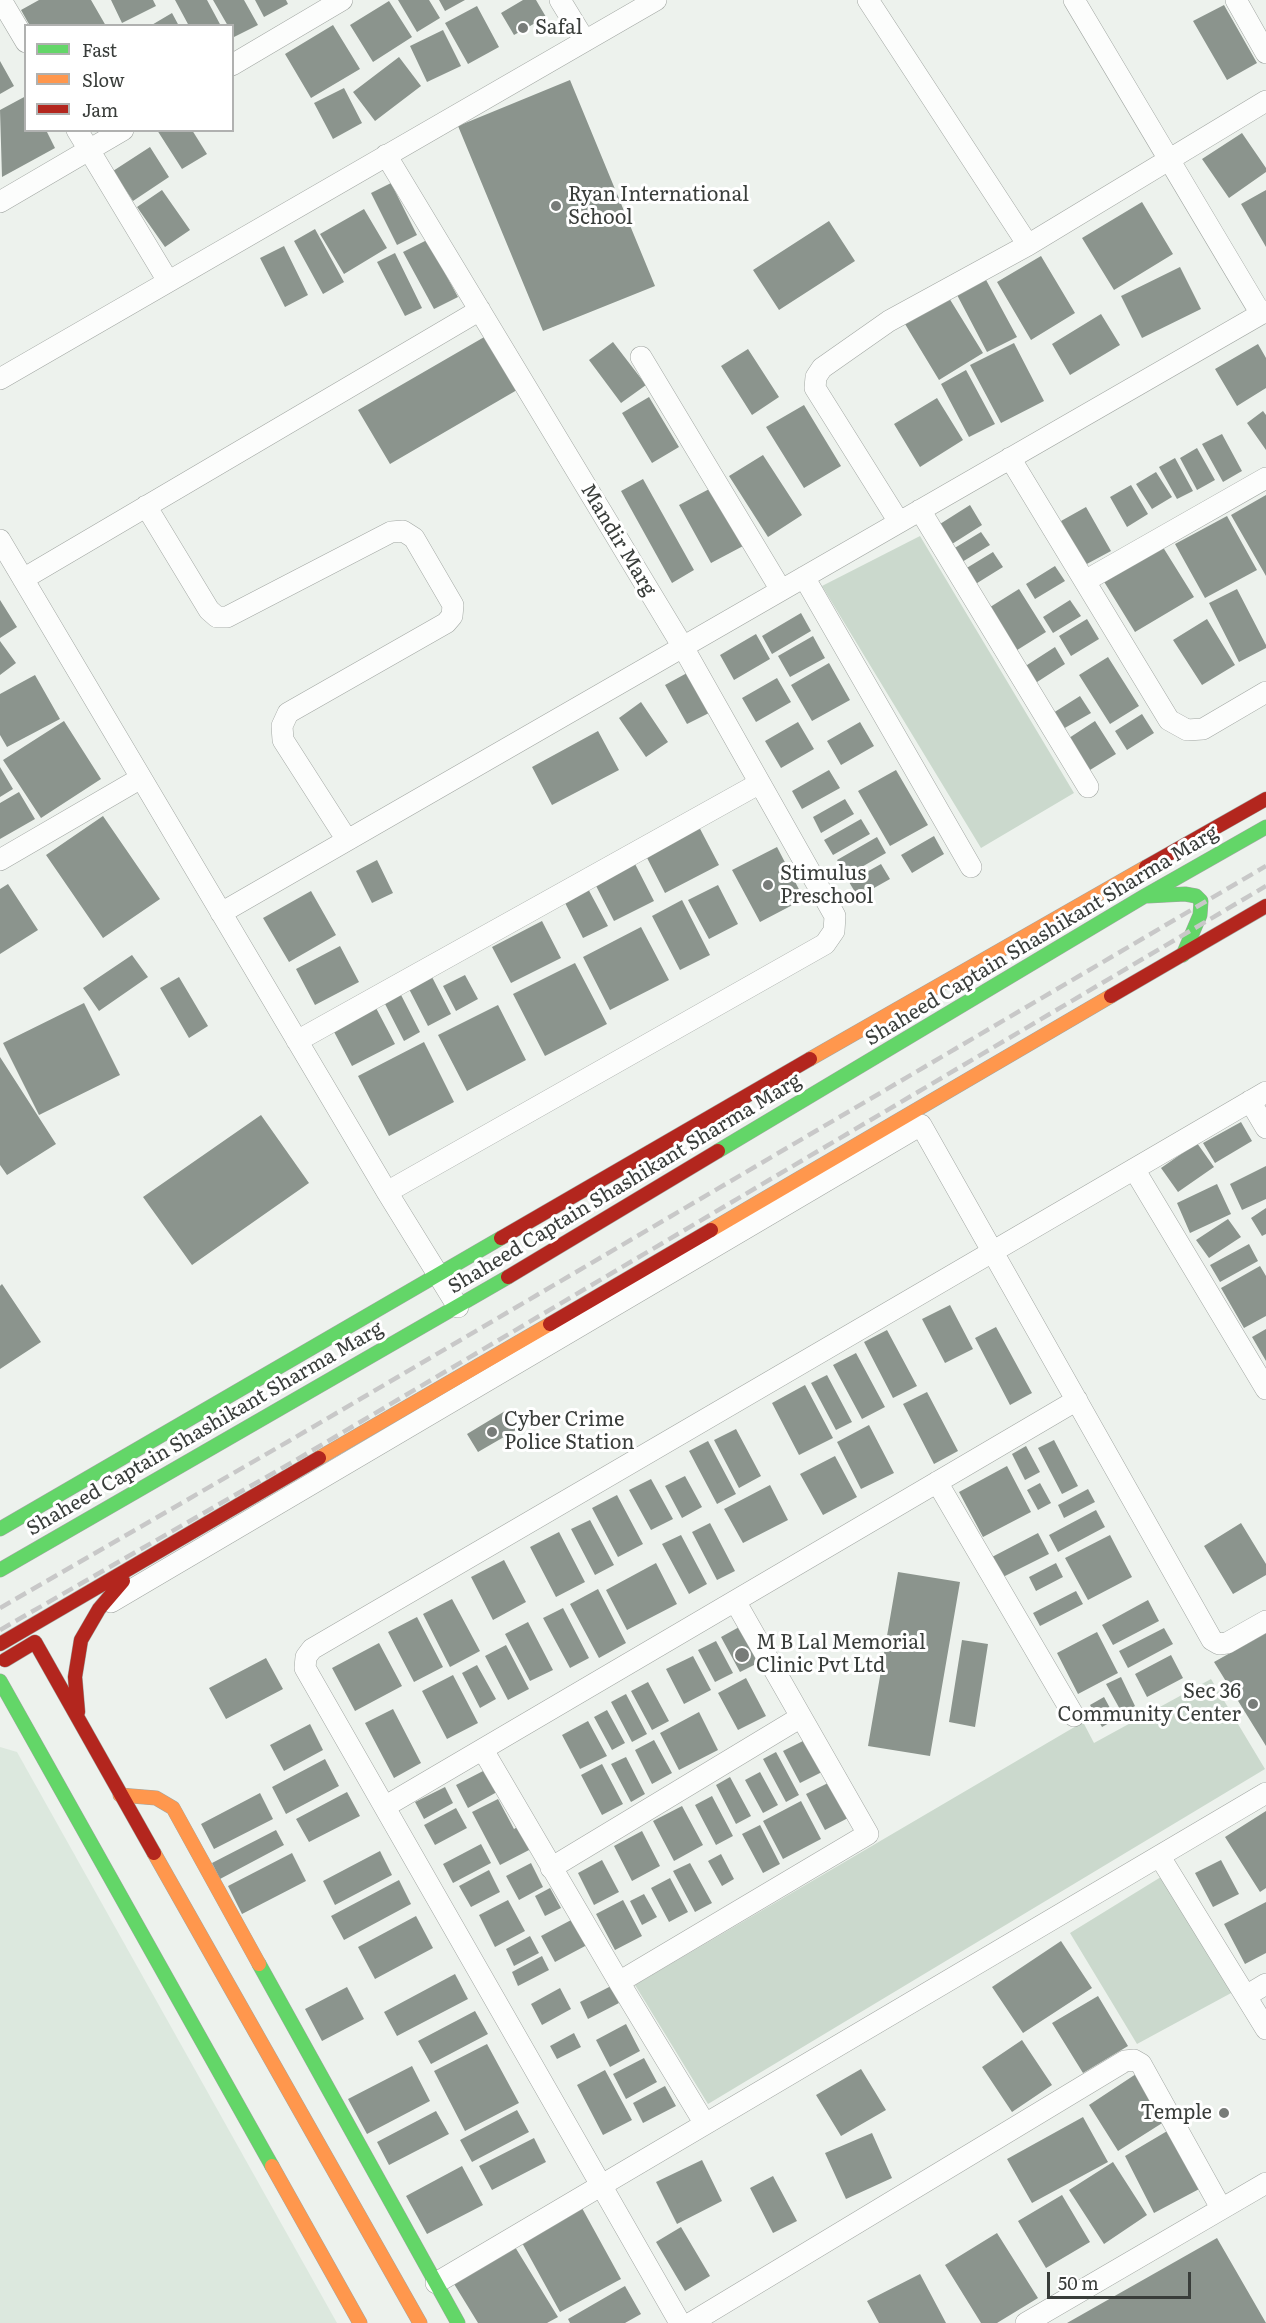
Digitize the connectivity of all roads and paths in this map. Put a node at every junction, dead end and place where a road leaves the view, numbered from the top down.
1 (1, 0) edge
2 (342, 0) edge
3 (560, 0) edge
4 (656, 0) edge
5 (868, 0) edge
6 (1074, 0) edge
7 (1236, 0) edge
8 (24, 39) edge
9 (585, 41) junction
10 (1266, 53) edge
11 (234, 64) edge
12 (1266, 101) edge
13 (78, 132) edge
14 (120, 132) edge
15 (89, 151) junction
16 (386, 155) junction
17 (1168, 161) junction
18 (0, 202) edge
19 (1028, 245) junction
20 (168, 281) junction
21 (480, 310) junction
22 (1264, 312) edge
23 (641, 357) dead end
24 (0, 379) edge
25 (1010, 458) junction
26 (1266, 478) edge
27 (146, 506) junction
28 (920, 510) junction
29 (899, 522) junction
30 (0, 540) edge
31 (804, 577) junction
32 (23, 579) junction
33 (1085, 581) junction
34 (781, 590) junction
35 (682, 647) junction
36 (1266, 693) edge
37 (141, 778) junction
38 (760, 783) junction
39 (1089, 787) dead end
40 (1266, 799) edge
41 (1266, 827) edge
42 (347, 840) junction
43 (0, 860) edge
44 (971, 867) dead end
45 (1143, 897) junction
46 (1266, 906) edge
47 (221, 913) junction
48 (1183, 955) junction
49 (297, 1041) junction
50 (1258, 1096) edge
51 (1266, 1128) edge
52 (1134, 1169) junction
53 (387, 1192) junction
54 (992, 1251) junction
55 (439, 1274) junction
56 (458, 1307) junction
57 (1266, 1389) edge
58 (1077, 1400) junction
59 (937, 1482) junction
60 (0, 1529) edge
61 (136, 1566) junction
62 (0, 1570) edge
63 (735, 1601) junction
64 (99, 1609) junction
65 (1266, 1620) edge
66 (0, 1644) edge
67 (0, 1662) edge
68 (0, 1681) edge
69 (1074, 1716) dead end
70 (801, 1717) junction
71 (79, 1722) junction
72 (9, 1727) dead end
73 (37, 1747) junction
74 (483, 1750) junction
75 (1266, 1793) edge
76 (120, 1795) junction
77 (386, 1806) junction
78 (1160, 1857) junction
79 (551, 1868) junction
80 (619, 1983) junction
81 (1266, 1984) edge
82 (1246, 1996) junction
83 (1266, 2029) edge
84 (705, 2124) junction
85 (1266, 2183) edge
86 (602, 2185) junction
87 (1221, 2208) junction
88 (436, 2283) junction
89 (360, 2323) edge
90 (420, 2323) edge
91 (458, 2323) edge
92 (680, 2323) edge
93 (691, 2323) edge
94 (1026, 2323) edge

1 - 8 street
2 - 11 street
3 - 9 street
4 - 9 street
5 - 19 street
6 - 17 street
7 - 10 street
9 - 16 street
12 - 17 street
13 - 15 street
14 - 15 street
15 - 18 street
15 - 20 street
16 - 20 street
16 - 21 street, Mandir Marg
17 - 19 street
17 - 22 street
19 - 29 street
20 - 24 street
21 - 27 street
21 - 35 street, Mandir Marg
22 - 25 street
23 - 34 street
25 - 28 street
25 - 33 street
26 - 33 street
27 - 32 street
27 - 42 street
28 - 29 street
28 - 39 street
29 - 31 street
30 - 32 street
31 - 34 street
31 - 44 street
32 - 37 street
33 - 36 street
34 - 35 street
35 - 38 street, Mandir Marg
35 - 42 street
37 - 43 street
37 - 47 street
38 - 49 street
38 - 53 street, Mandir Marg
40 - 55 main road
41 - 45 main road, Shaheed Captain Shashikant Sharma Marg
42 - 47 street
45 - 48 main road
45 - 56 main road, Shaheed Captain Shashikant Sharma Marg
46 - 48 main road
47 - 49 street
48 - 61 main road
49 - 53 street
50 - 51 street
50 - 52 street
52 - 54 street
52 - 57 street
53 - 55 street
54 - 58 street
54 - 64 street
54 - 77 street
55 - 56 street
55 - 60 main road
56 - 62 main road, Shaheed Captain Shashikant Sharma Marg
58 - 59 street
58 - 65 street
59 - 63 street
59 - 69 street
61 - 64 main road
61 - 66 main road
63 - 70 street
63 - 74 street
64 - 71 main road
67 - 71 main road
68 - 73 main road
70 - 79 street
70 - 80 street
71 - 76 main road
72 - 73 main road
73 - 89 main road
74 - 77 street
74 - 79 street
75 - 78 street
76 - 88 main road
76 - 90 main road
77 - 86 street
78 - 82 street
78 - 84 street
79 - 80 street
80 - 84 street
81 - 82 street
82 - 83 street
84 - 86 street
85 - 87 street
86 - 88 street
86 - 92 street
87 - 93 street
87 - 94 street
88 - 91 main road

